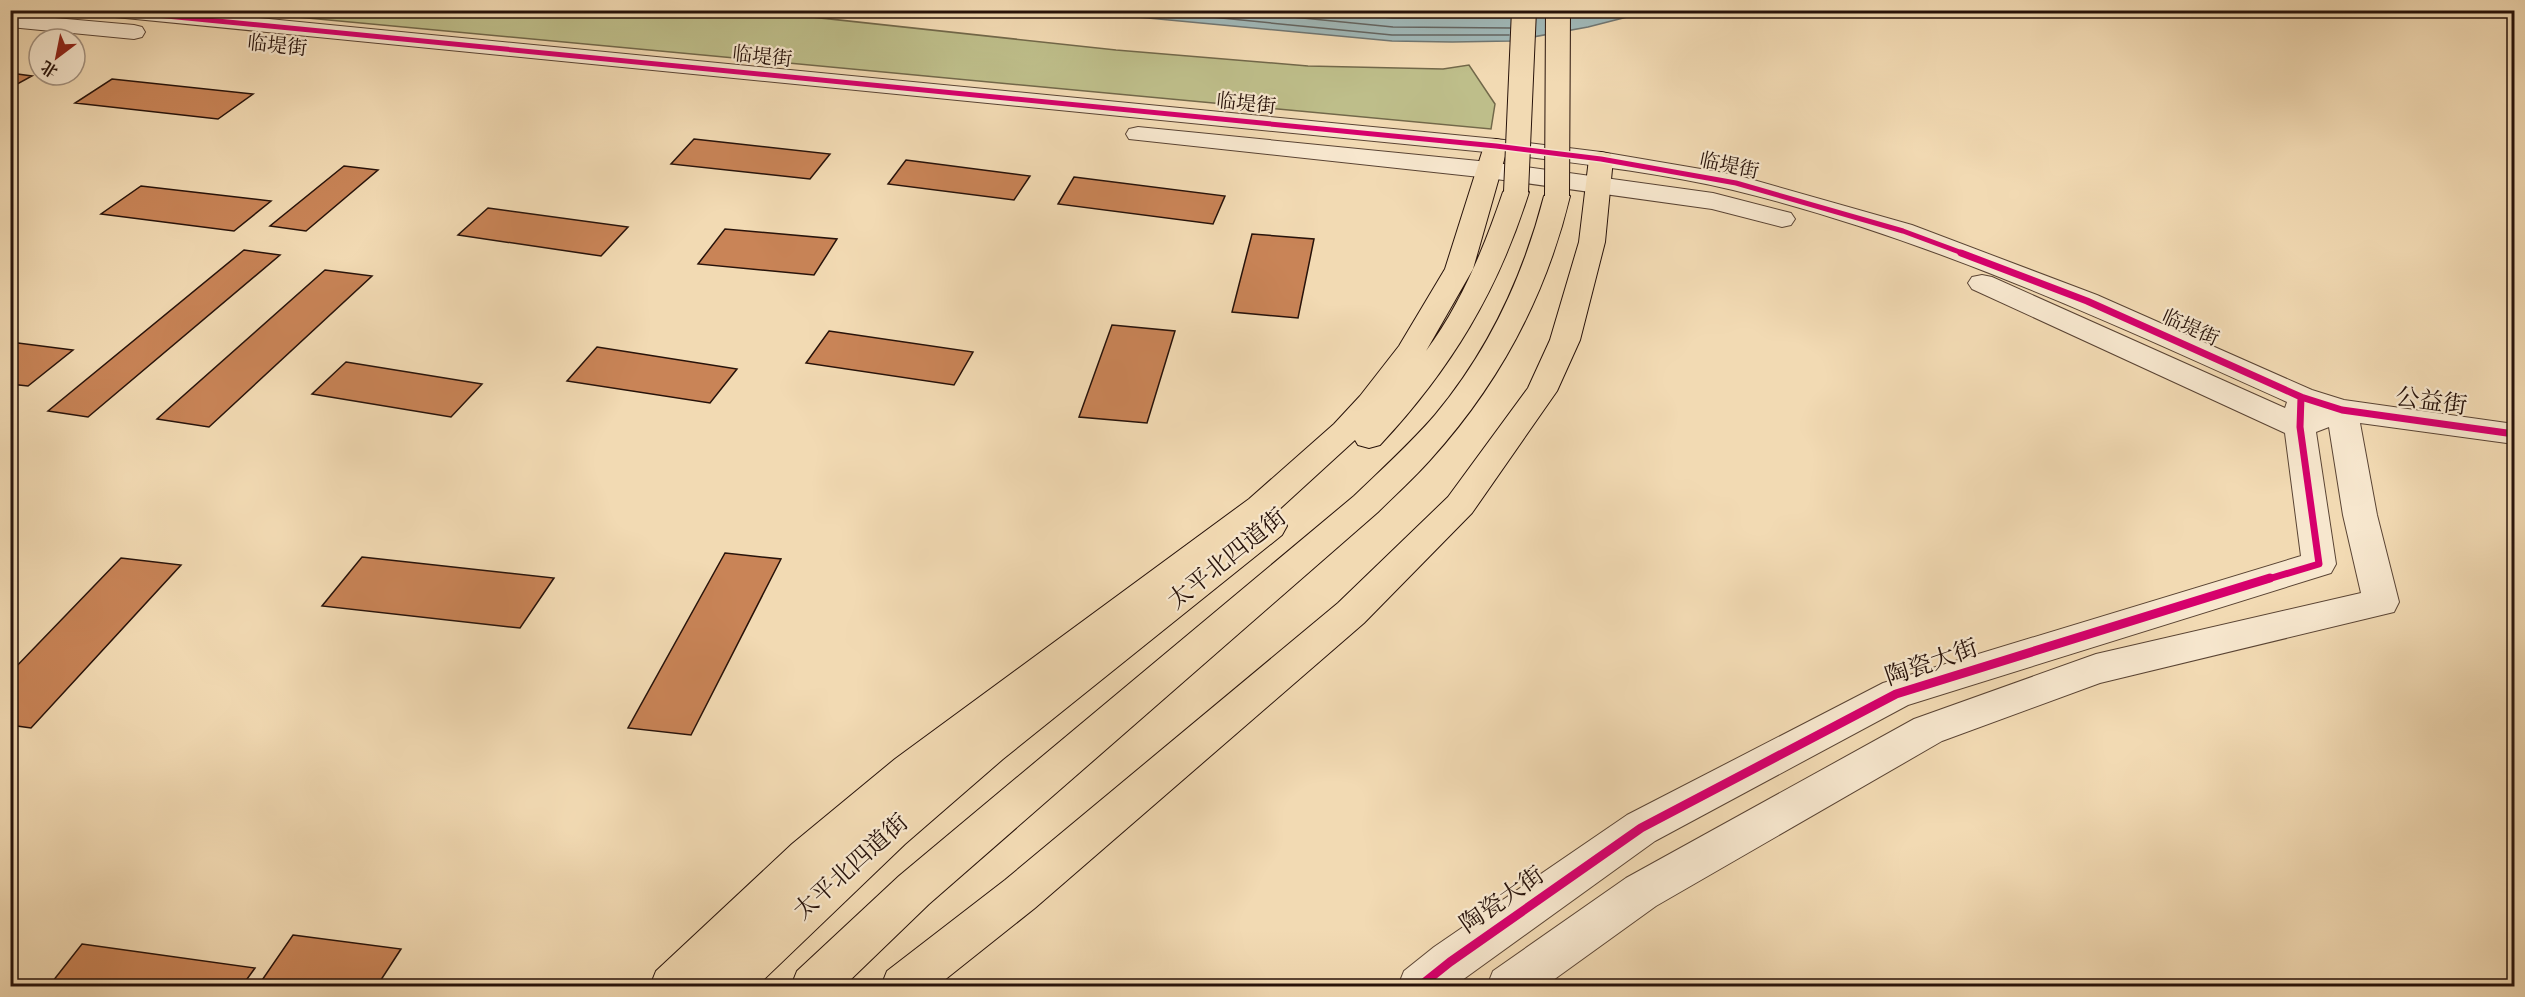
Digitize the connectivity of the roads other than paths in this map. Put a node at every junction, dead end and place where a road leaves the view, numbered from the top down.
1 (105, 10) edge
2 (1524, 10) edge
3 (1558, 10) edge
4 (10, 20) edge
5 (1492, 158) junction
6 (1600, 173) junction
7 (2342, 410) junction
8 (2300, 412) junction
9 (2514, 434) edge
10 (672, 987) edge
11 (726, 987) edge
12 (813, 987) edge
13 (903, 987) edge
14 (1420, 987) edge
15 (1509, 987) edge

1 - 5 street, 临堤街
2 - 11 main road, 太平北四道街, bridge
3 - 12 main road, 太平北四道街, bridge
4 - 5 street, 临堤街
5 - 6 street, 临堤街
5 - 10 main road, 太平北四道街
6 - 8 street, 临堤街
6 - 13 main road
7 - 8 street
7 - 9 street, 公益街
7 - 15 street
8 - 14 street, 陶瓷大街

